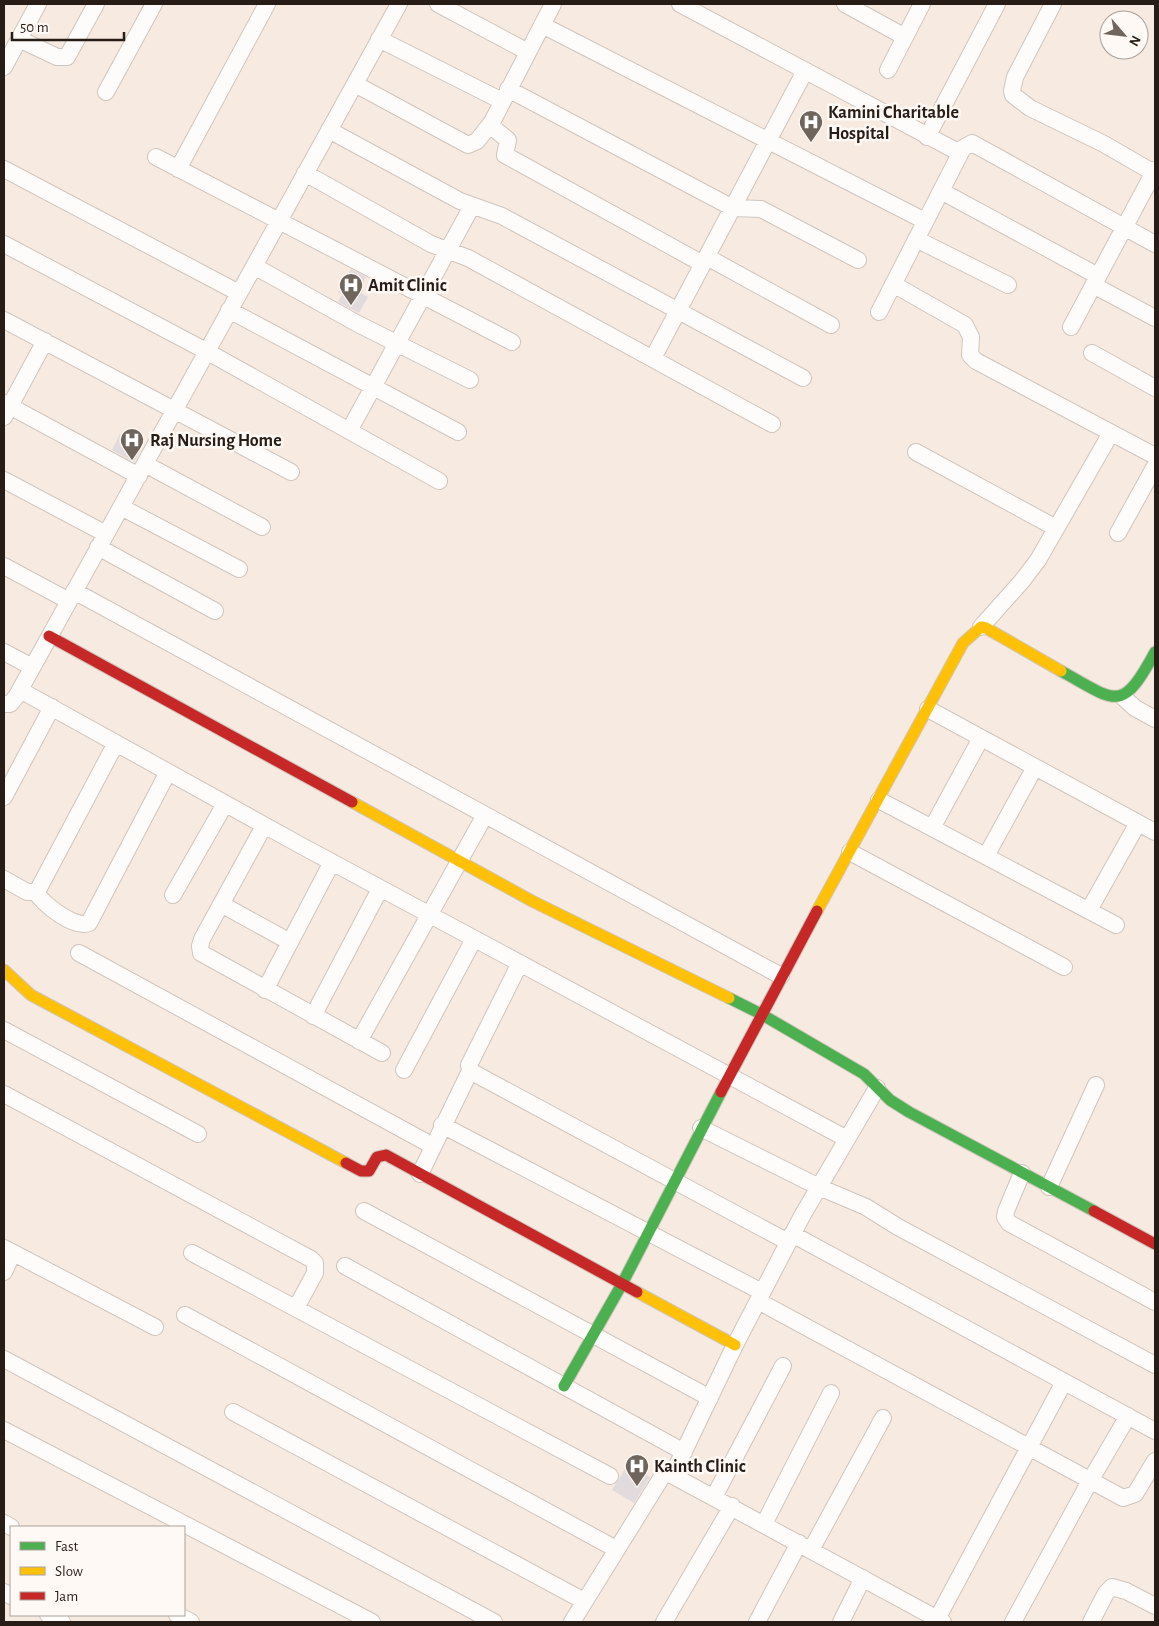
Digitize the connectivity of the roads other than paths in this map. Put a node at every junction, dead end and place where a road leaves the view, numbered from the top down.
1 (38, 4) edge
2 (96, 4) edge
3 (154, 4) edge
4 (267, 4) edge
5 (399, 4) edge
6 (438, 4) edge
7 (553, 4) edge
8 (680, 4) edge
9 (845, 4) edge
10 (922, 4) edge
11 (997, 4) edge
12 (1053, 4) edge
13 (542, 25) junction
14 (905, 37) junction
15 (19, 39) junction
16 (379, 39) junction
17 (528, 52) junction
18 (4, 67) edge
19 (888, 70) dead end
20 (805, 71) junction
21 (355, 84) junction
22 (106, 92) dead end
23 (505, 95) junction
24 (492, 122) junction
25 (329, 130) junction
26 (927, 136) junction
27 (768, 141) junction
28 (960, 153) junction
29 (156, 157) dead end
30 (4, 169) edge
31 (178, 169) junction
32 (305, 174) junction
33 (1153, 178) edge
34 (941, 191) junction
35 (472, 206) junction
36 (732, 208) junction
37 (278, 221) junction
38 (925, 221) junction
39 (1124, 227) junction
40 (916, 239) junction
41 (4, 244) edge
42 (1155, 244) edge
43 (448, 250) junction
44 (858, 260) dead end
45 (705, 261) junction
46 (254, 266) junction
47 (1096, 281) junction
48 (893, 284) junction
49 (1008, 285) dead end
50 (239, 293) junction
51 (422, 296) junction
52 (229, 310) junction
53 (678, 311) junction
54 (879, 312) dead end
55 (1155, 318) edge
56 (4, 320) edge
57 (831, 325) dead end
58 (1071, 327) dead end
59 (45, 342) junction
60 (397, 342) junction
61 (512, 342) dead end
62 (206, 351) junction
63 (1092, 353) dead end
64 (653, 358) junction
65 (803, 378) dead end
66 (470, 380) dead end
67 (373, 387) junction
68 (1155, 388) edge
69 (6, 408) edge
70 (175, 409) junction
71 (772, 424) dead end
72 (349, 430) junction
73 (458, 432) dead end
74 (1111, 433) junction
75 (916, 452) dead end
76 (1155, 456) edge
77 (1155, 466) edge
78 (142, 470) junction
79 (291, 472) dead end
80 (4, 480) edge
81 (439, 480) dead end
82 (121, 507) junction
83 (262, 527) dead end
84 (1056, 528) junction
85 (1118, 533) dead end
86 (102, 540) junction
87 (4, 566) edge
88 (239, 569) dead end
89 (71, 596) junction
90 (215, 610) dead end
91 (981, 627) junction
92 (49, 636) junction
93 (4, 652) edge
94 (1155, 652) edge
95 (32, 667) junction
96 (20, 690) junction
97 (1123, 697) junction
98 (4, 704) edge
99 (52, 707) junction
100 (928, 709) junction
101 (1155, 719) edge
102 (982, 738) junction
103 (116, 743) junction
104 (1035, 767) junction
105 (168, 772) junction
106 (4, 797) edge
107 (879, 800) junction
108 (225, 804) junction
109 (485, 815) junction
110 (1138, 823) junction
111 (264, 826) junction
112 (932, 828) junction
113 (1155, 832) edge
114 (850, 852) junction
115 (986, 856) junction
116 (459, 861) junction
117 (332, 862) junction
118 (4, 880) edge
119 (380, 889) junction
120 (36, 892) junction
121 (174, 895) dead end
122 (221, 904) junction
123 (1089, 910) junction
124 (429, 915) junction
125 (1116, 925) dead end
126 (474, 939) junction
127 (290, 942) junction
128 (80, 953) dead end
129 (520, 963) junction
130 (1064, 967) dead end
131 (4, 970) edge
132 (780, 976) junction
133 (265, 990) junction
134 (761, 1014) junction
135 (313, 1016) junction
136 (4, 1030) edge
137 (359, 1041) junction
138 (382, 1053) dead end
139 (404, 1070) dead end
140 (470, 1071) junction
141 (729, 1075) junction
142 (1096, 1085) dead end
143 (877, 1088) junction
144 (4, 1094) edge
145 (442, 1125) junction
146 (701, 1128) junction
147 (198, 1134) dead end
148 (847, 1139) junction
149 (433, 1146) junction
150 (1022, 1173) junction
151 (420, 1174) junction
152 (675, 1180) junction
153 (819, 1187) junction
154 (1049, 1187) junction
155 (364, 1210) dead end
156 (648, 1232) junction
157 (790, 1238) junction
158 (1155, 1244) edge
159 (8, 1250) edge
160 (192, 1253) dead end
161 (345, 1266) dead end
162 (4, 1272) edge
163 (622, 1284) junction
164 (760, 1296) junction
165 (1155, 1302) edge
166 (296, 1308) junction
167 (185, 1315) dead end
168 (155, 1327) dead end
169 (593, 1336) junction
170 (735, 1346) junction
171 (4, 1358) edge
172 (1155, 1365) edge
173 (783, 1366) dead end
174 (1064, 1382) junction
175 (564, 1386) junction
176 (831, 1393) dead end
177 (710, 1398) junction
178 (233, 1412) dead end
179 (1128, 1416) junction
180 (883, 1418) dead end
181 (4, 1430) edge
182 (1155, 1431) edge
183 (1030, 1446) junction
184 (684, 1452) junction
185 (1155, 1461) edge
186 (673, 1474) junction
187 (610, 1476) dead end
188 (1090, 1481) junction
189 (714, 1497) junction
190 (732, 1506) junction
191 (764, 1524) junction
192 (805, 1546) junction
193 (616, 1549) junction
194 (863, 1578) junction
195 (584, 1601) junction
196 (1155, 1606) edge
197 (50, 1616) edge
198 (179, 1616) edge
199 (934, 1619) edge
200 (62, 1622) edge
201 (191, 1622) edge
202 (372, 1622) edge
203 (494, 1622) edge
204 (572, 1622) edge
205 (664, 1622) edge
206 (757, 1622) edge
207 (841, 1622) edge
208 (1012, 1622) edge
209 (1091, 1622) edge

1 - 15 street
2 - 15 street
3 - 22 street
4 - 31 street
5 - 16 street
6 - 17 street
7 - 13 street
8 - 20 street
9 - 14 street
10 - 14 street
11 - 26 street
12 - 33 street
13 - 17 street
13 - 27 street
14 - 19 street
15 - 18 street
16 - 21 street
16 - 23 street
17 - 23 street
20 - 26 street
20 - 27 street
21 - 24 street
21 - 25 street
23 - 24 street
23 - 36 street
24 - 45 street
25 - 32 street
25 - 35 street
26 - 28 street
27 - 36 street
27 - 38 street
28 - 34 street
28 - 39 street
29 - 31 street
30 - 50 street
31 - 37 street
32 - 37 street
32 - 43 street
33 - 39 street
34 - 38 street
34 - 47 street
35 - 43 street
35 - 53 street
36 - 44 street
36 - 45 street
37 - 46 street
37 - 51 street
38 - 40 street
39 - 42 street
39 - 47 street
40 - 48 street
40 - 49 street
41 - 62 street
43 - 51 street
43 - 64 street
45 - 53 street
45 - 57 street
46 - 50 street
46 - 60 street
47 - 55 street
47 - 58 street
48 - 54 street
48 - 74 street
50 - 52 street
51 - 60 street
51 - 61 street
52 - 62 street
52 - 67 street
53 - 64 street
53 - 65 street
56 - 59 street
59 - 69 street
59 - 70 street
60 - 66 street
60 - 67 street
62 - 70 street
62 - 72 street
63 - 68 street
64 - 71 street
67 - 72 street
67 - 73 street
69 - 78 street
70 - 78 street
70 - 79 street
72 - 81 street
74 - 76 street
74 - 84 street
75 - 84 street
77 - 85 street
78 - 82 street
78 - 83 street
80 - 86 street
82 - 86 street
82 - 88 street
84 - 91 street
86 - 89 street
86 - 90 street
87 - 89 street
89 - 92 street
89 - 109 street
91 - 97 street
91 - 100 street
92 - 95 street
92 - 116 street
93 - 95 street
94 - 97 street
95 - 96 street
96 - 98 street
96 - 99 street
97 - 101 street
99 - 103 street
99 - 106 street
100 - 102 street
100 - 107 street
102 - 104 street
102 - 112 street
103 - 105 street
103 - 120 street
104 - 110 street
104 - 115 street
105 - 108 street
105 - 120 street
107 - 112 street
107 - 114 street
108 - 111 street
108 - 121 street
109 - 116 street
109 - 132 street
110 - 113 street
110 - 123 street
111 - 117 street
111 - 122 street
112 - 115 street
114 - 130 street
114 - 132 street
115 - 123 street
116 - 124 street
116 - 134 street
117 - 119 street
117 - 127 street
118 - 120 street
119 - 124 street
119 - 135 street
122 - 127 street
122 - 133 street
123 - 125 street
124 - 126 street
124 - 137 street
126 - 129 street
126 - 139 street
127 - 133 street
128 - 149 street
129 - 140 street
129 - 141 street
131 - 151 street
132 - 134 street
133 - 135 street
134 - 141 street
134 - 143 street
135 - 137 street
136 - 147 street
137 - 138 street
140 - 145 street
140 - 152 street
141 - 146 street
141 - 148 street
142 - 154 street
143 - 148 street
143 - 150 street
144 - 166 street
145 - 149 street
145 - 156 street
146 - 152 street
146 - 153 street
148 - 153 street
149 - 151 street
150 - 154 street
150 - 165 street
151 - 163 street
152 - 156 street
152 - 157 street
153 - 157 street
153 - 172 street
154 - 158 street
155 - 169 street
156 - 163 street
156 - 164 street
157 - 164 street
157 - 174 street
159 - 162 street
159 - 168 street
160 - 166 street
161 - 175 street
163 - 169 street
163 - 170 street
164 - 170 street
164 - 183 street
166 - 187 street
167 - 193 street
169 - 175 street
169 - 177 street
170 - 177 street
171 - 203 street
173 - 189 street
174 - 179 street
174 - 183 street
175 - 184 street
176 - 191 street
177 - 184 street
178 - 195 street
179 - 182 street
179 - 188 street
180 - 192 street
181 - 202 street
183 - 188 street
183 - 199 street
184 - 186 street
185 - 188 street
186 - 189 street
186 - 193 street
188 - 208 street
189 - 190 street
190 - 191 street
190 - 205 street
191 - 192 street
192 - 194 street
192 - 206 street
193 - 195 street
194 - 199 street
194 - 207 street
195 - 204 street
196 - 209 street
197 - 200 street
198 - 201 street

